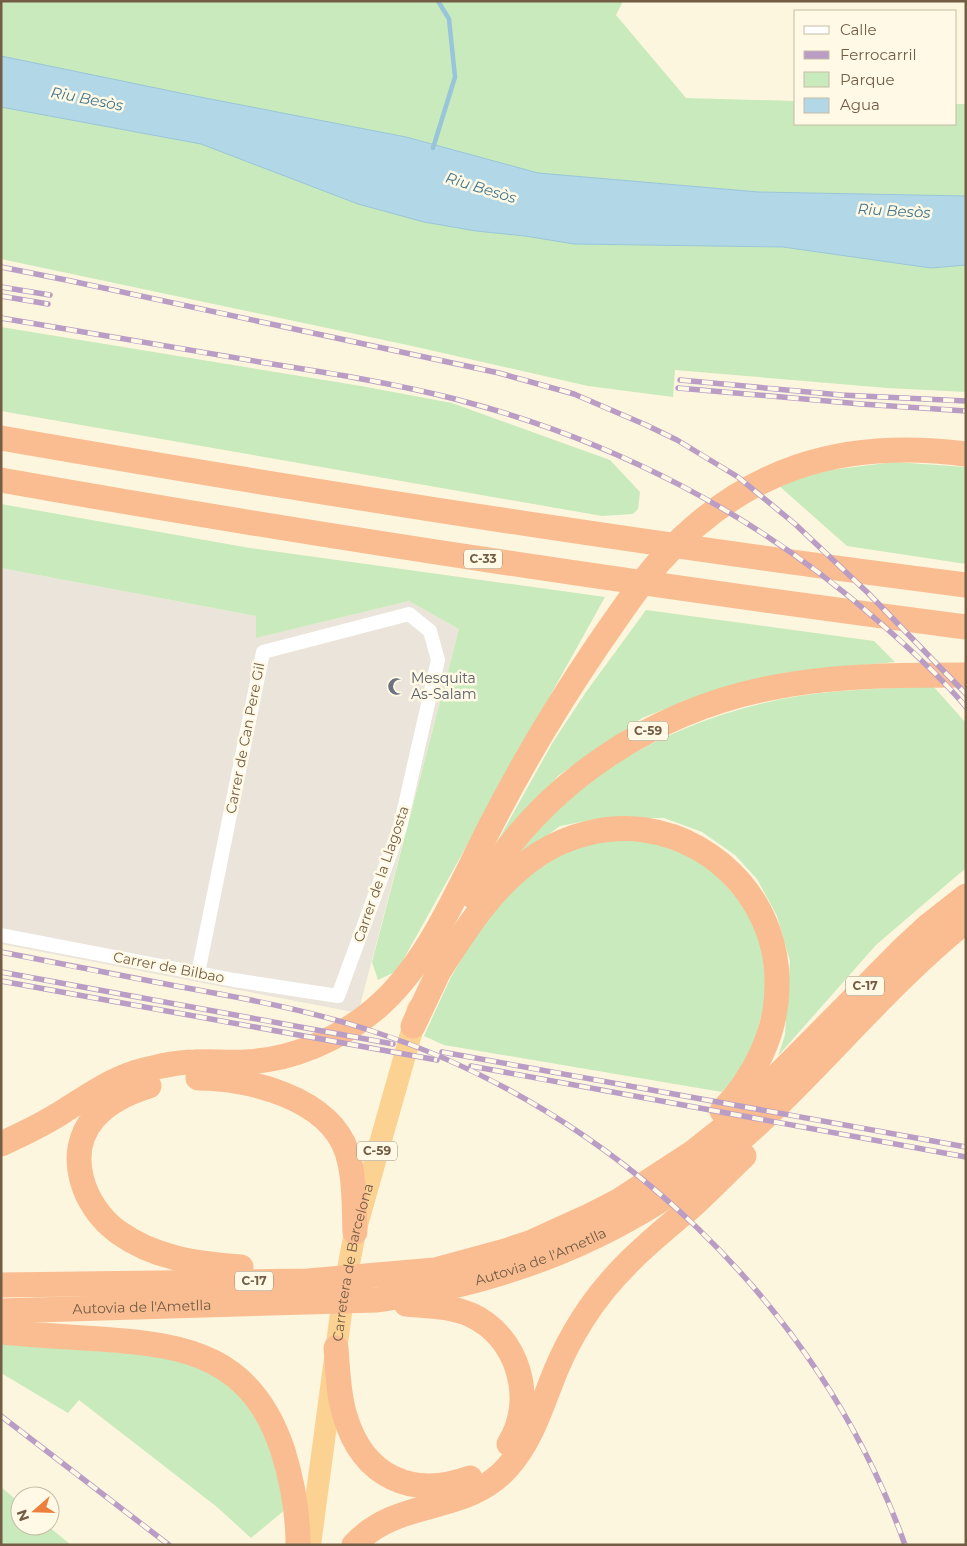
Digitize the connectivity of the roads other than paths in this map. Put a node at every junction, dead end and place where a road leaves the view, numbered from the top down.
1 (1, 438) edge
2 (966, 454) edge
3 (1, 480) edge
4 (966, 585) edge
5 (409, 614) joint
6 (966, 627) edge
7 (966, 675) edge
8 (966, 896) edge
9 (446, 912) junction
10 (966, 921) edge
11 (1, 935) edge
12 (439, 971) junction
13 (198, 973) junction
14 (338, 996) joint
15 (413, 1026) junction
16 (758, 1082) junction
17 (755, 1136) junction
18 (1, 1144) edge
19 (655, 1178) joint
20 (355, 1232) junction
21 (308, 1281) junction
22 (1, 1286) edge
23 (377, 1300) junction
24 (1, 1311) edge
25 (1, 1332) edge
26 (336, 1348) junction
27 (317, 1503) junction
28 (298, 1545) edge
29 (310, 1545) edge
30 (315, 1545) edge
31 (354, 1545) edge

1 - 4 highway
2 - 9 highway, C-59
3 - 6 highway, C-33
5 - 13 street, Carrer de Can Pere Gil
5 - 14 street, Carrer de la Llagosta
7 - 12 highway, C-59
8 - 16 highway, C-17
9 - 15 highway, C-59
9 - 18 highway
10 - 17 highway, C-17
11 - 13 street, Carrer de Bilbao
12 - 15 highway, C-59
12 - 16 highway, C-59
13 - 14 street, Carrer de Bilbao
15 - 20 highway, Carretera de Barcelona / C-59
16 - 19 highway, C-59
17 - 23 highway, Autovia de l'Ametlla / C-17
17 - 31 highway
19 - 21 highway, C-17
20 - 21 highway
20 - 26 highway, Carretera de Barcelona / C-59
21 - 22 highway, C-17
23 - 24 highway, Autovia de l'Ametlla / C-17
23 - 26 highway
25 - 28 highway
26 - 27 highway, Carretera de Barcelona / C-59
27 - 29 highway, Carretera de Barcelona / C-59
27 - 30 highway, Carretera de Barcelona / C-59

